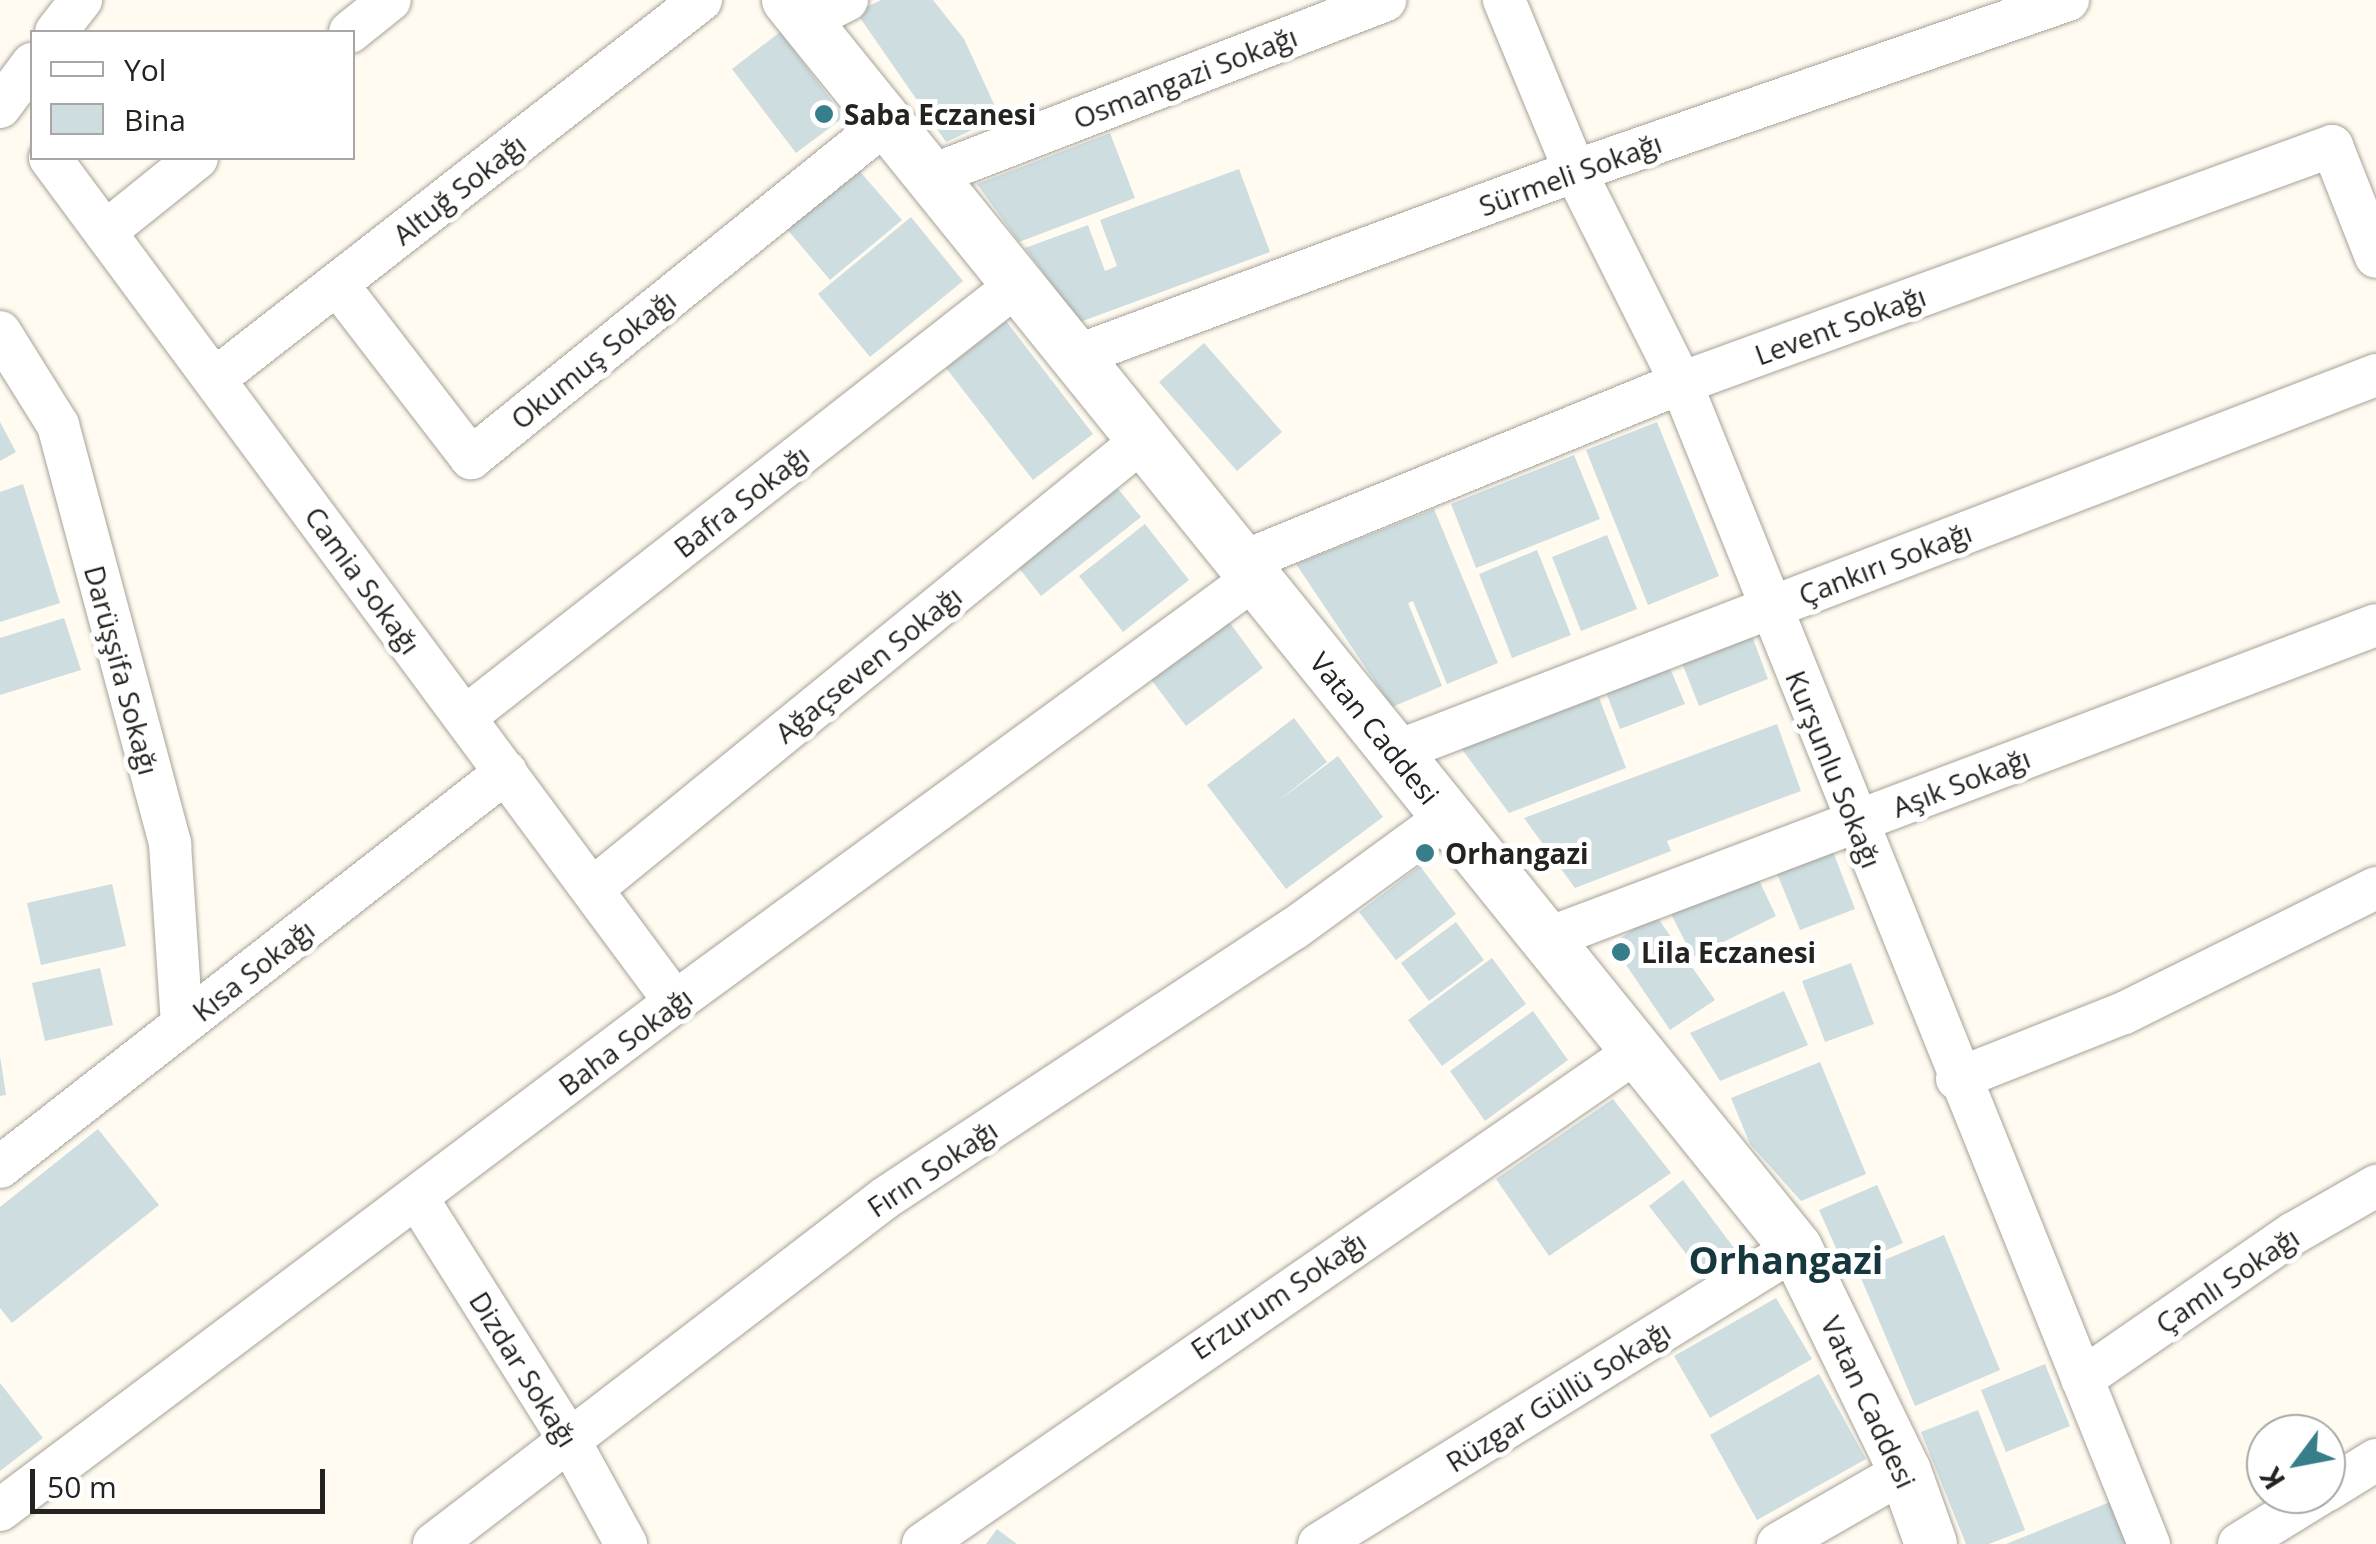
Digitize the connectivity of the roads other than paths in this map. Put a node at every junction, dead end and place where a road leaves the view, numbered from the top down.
1 (81, 0) edge
2 (390, 0) edge
3 (701, 0) edge
4 (1385, 0) edge
5 (1504, 0) edge
6 (2042, 4) edge
7 (813, 7) edge
8 (58, 30) edge
9 (352, 30) edge
10 (30, 67) edge
11 (3, 103) edge
12 (887, 122) junction
13 (30, 132) edge
14 (52, 160) edge
15 (195, 160) edge
16 (1574, 171) junction
17 (930, 176) junction
18 (106, 232) junction
19 (2376, 257) edge
20 (337, 284) junction
21 (1018, 284) junction
22 (0, 332) edge
23 (1076, 356) junction
24 (2376, 374) edge
25 (216, 378) junction
26 (1681, 383) junction
27 (1144, 440) junction
28 (1248, 570) junction
29 (1768, 608) junction
30 (2376, 625) edge
31 (464, 718) junction
32 (1395, 752) junction
33 (506, 772) junction
34 (1448, 817) junction
35 (1856, 822) junction
36 (2376, 888) edge
37 (592, 889) junction
38 (1546, 939) junction
39 (675, 1002) junction
40 (182, 1025) junction
41 (1637, 1051) junction
42 (1957, 1078) junction
43 (0, 1167) edge
44 (2376, 1186) edge
45 (416, 1198) junction
46 (1796, 1248) junction
47 (2082, 1379) junction
48 (568, 1438) junction
49 (2376, 1460) edge
50 (1905, 1471) junction
51 (2346, 1478) edge
52 (0, 1510) edge
53 (2287, 1514) edge
54 (434, 1544) edge
55 (626, 1544) edge
56 (923, 1544) edge
57 (1320, 1544) edge
58 (1778, 1544) edge
59 (1931, 1544) edge
60 (2149, 1544) edge
61 (2238, 1544) edge

1 - 8 street
2 - 9 street
3 - 20 street, Altuğ Sokağı
4 - 17 street, Osmangazi Sokağı
5 - 16 street, Kurşunlu Sokağı
6 - 16 street, Sürmeli Sokağı
7 - 12 street, Vatan Caddesi
10 - 11 street
11 - 13 street
12 - 17 street, Vatan Caddesi
12 - 20 street, Okumuş Sokağı
14 - 18 street, Camia Sokağı
15 - 18 street
16 - 23 street, Sürmeli Sokağı
16 - 26 street, Kurşunlu Sokağı
17 - 21 street, Vatan Caddesi
18 - 25 street, Camia Sokağı
19 - 26 street, Levent Sokağı
20 - 25 street, Altuğ Sokağı
21 - 23 street, Vatan Caddesi
21 - 31 street, Bafra Sokağı
22 - 40 street, Darüşşifa Sokağı
23 - 27 street, Vatan Caddesi
24 - 29 street, Çankırı Sokağı
25 - 31 street, Camia Sokağı
26 - 28 street, Levent Sokağı
26 - 29 street, Kurşunlu Sokağı
27 - 28 street, Vatan Caddesi
27 - 37 street, Ağaçseven Sokağı
28 - 32 street, Vatan Caddesi
28 - 39 street, Baha Sokağı
29 - 32 street, Çankırı Sokağı
29 - 35 street, Kurşunlu Sokağı
30 - 35 street, Aşık Sokağı
31 - 33 street, Camia Sokağı
32 - 34 street, Vatan Caddesi
33 - 37 street, Camia Sokağı
33 - 40 street, Kısa Sokağı
34 - 38 street, Vatan Caddesi
34 - 48 street, Fırın Sokağı
35 - 38 street, Aşık Sokağı
35 - 42 street, Kurşunlu Sokağı
36 - 42 street
37 - 39 street, Camia Sokağı
38 - 41 street, Vatan Caddesi
39 - 45 street, Baha Sokağı
40 - 43 street, Kısa Sokağı
41 - 46 street, Vatan Caddesi
41 - 56 street, Erzurum Sokağı
42 - 47 street, Kurşunlu Sokağı
44 - 47 street, Çamlı Sokağı
45 - 48 street, Dizdar Sokağı
45 - 52 street, Baha Sokağı
46 - 50 street, Vatan Caddesi
46 - 57 street, Rüzgar Güllü Sokağı
47 - 60 street, Kurşunlu Sokağı
48 - 54 street, Fırın Sokağı
48 - 55 street, Dizdar Sokağı
49 - 51 street
50 - 58 street
50 - 59 street, Vatan Caddesi
53 - 61 street

